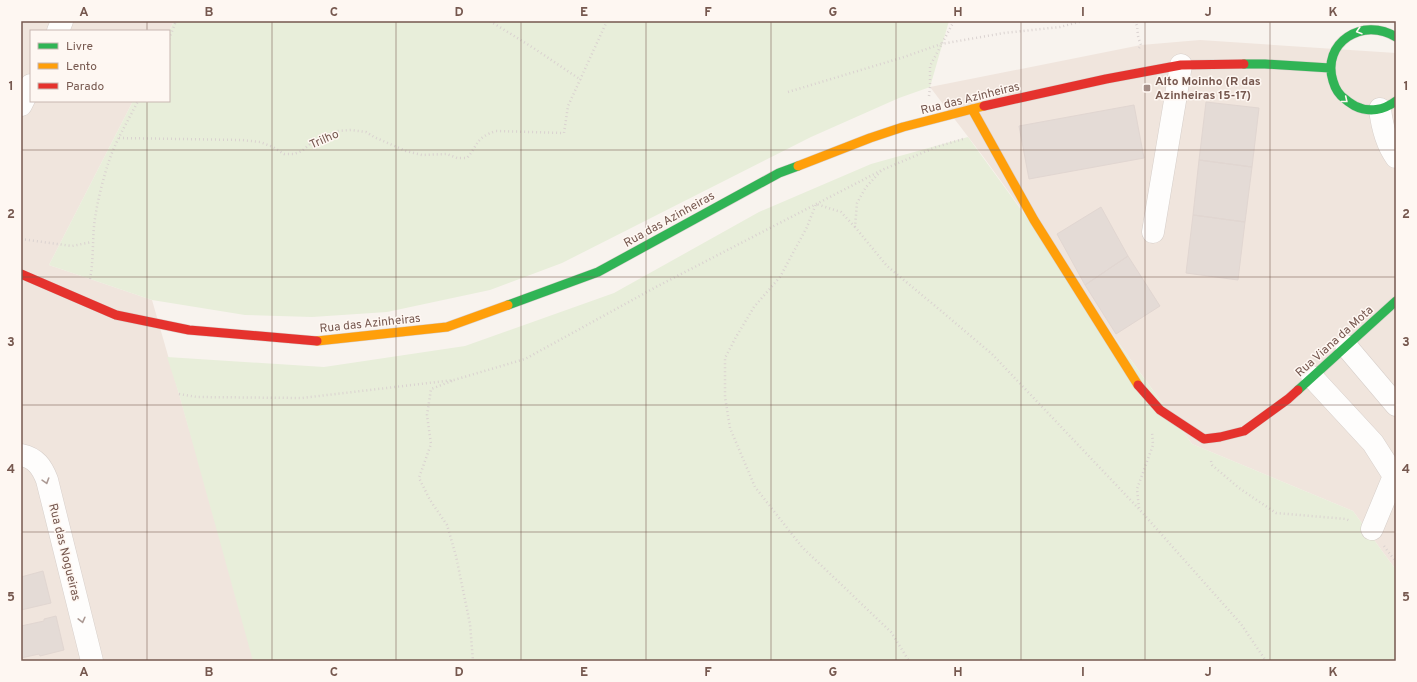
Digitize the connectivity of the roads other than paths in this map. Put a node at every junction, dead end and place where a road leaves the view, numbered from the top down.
1 (1396, 37) edge
2 (1181, 65) junction
3 (1330, 68) junction
4 (30, 87) edge
5 (21, 105) edge
6 (1388, 105) edge
7 (972, 109) junction
8 (1396, 157) edge
9 (1153, 232) dead end
10 (21, 274) edge
11 (1396, 301) edge
12 (1346, 346) junction
13 (1312, 377) junction
14 (1396, 405) edge
15 (21, 455) edge
16 (1372, 529) road end
17 (92, 661) edge

1 -> 3 street
2 - 3 street, Rua das Azinheiras
2 - 7 street, Rua das Azinheiras
2 - 9 street
3 -> 6 street
4 - 5 street
6 - 8 street
7 - 10 street, Rua das Azinheiras
7 - 13 street, Rua Viana da Mota
11 - 12 street, Rua Viana da Mota
12 - 13 street, Rua Viana da Mota
12 - 14 street
13 - 16 street
15 -> 17 street, Rua das Nogueiras

